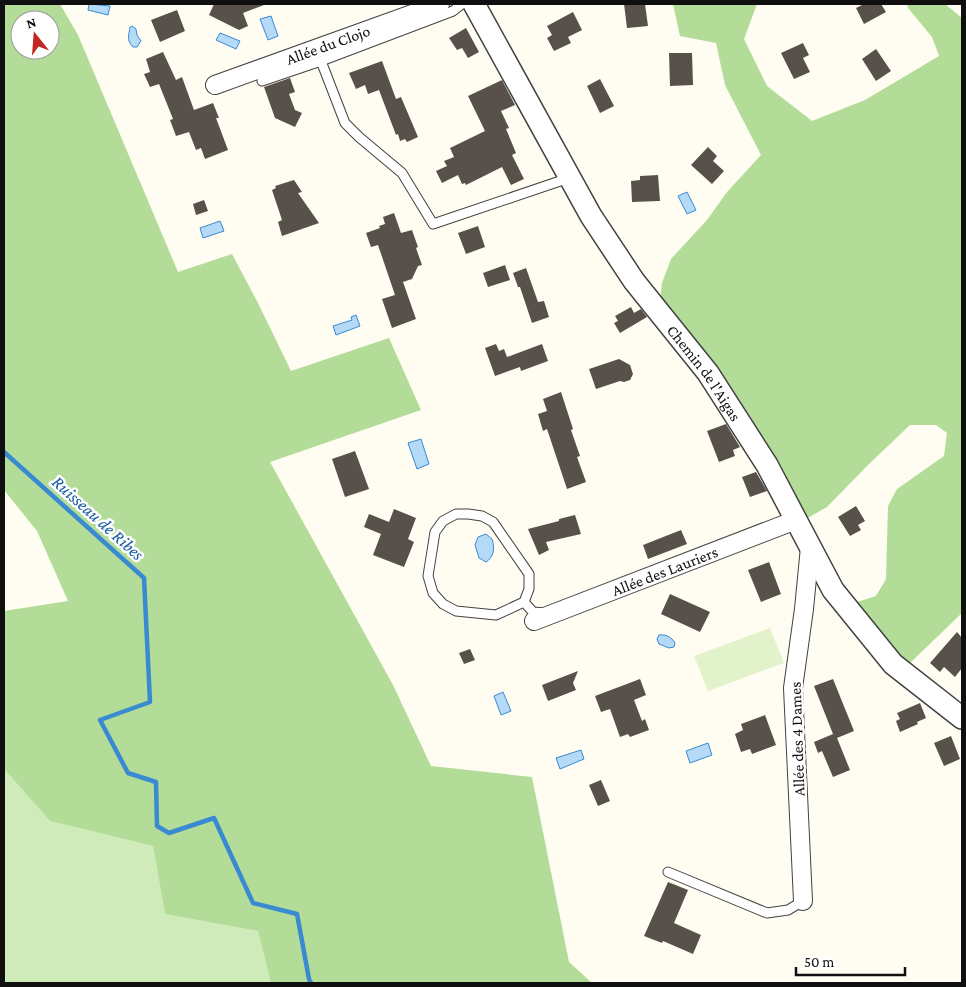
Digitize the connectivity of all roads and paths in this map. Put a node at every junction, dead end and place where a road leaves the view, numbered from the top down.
1 (440, 4) edge
2 (462, 4) edge
3 (474, 4) edge
4 (320, 61) junction
5 (262, 81) dead end
6 (215, 85) dead end
7 (570, 177) junction
8 (796, 520) junction
9 (810, 547) junction
10 (524, 602) junction
11 (550, 614) junction
12 (534, 621) dead end
13 (962, 718) edge
14 (668, 872) dead end
15 (803, 901) joint

1 - 6 street, Allée du Clojo
2 - 4 lane
3 - 7 street, Chemin de l'Aigas
4 - 5 lane
4 - 7 lane
7 - 8 street, Chemin de l'Aigas
8 - 9 street, Chemin de l'Aigas
8 - 11 street, Allée des Lauriers
9 - 13 street, Chemin de l'Aigas
9 - 15 street, Allée des 4 Dames
10 - 10 lane
10 - 11 lane
11 - 12 street, Allée des Lauriers
14 - 15 lane

